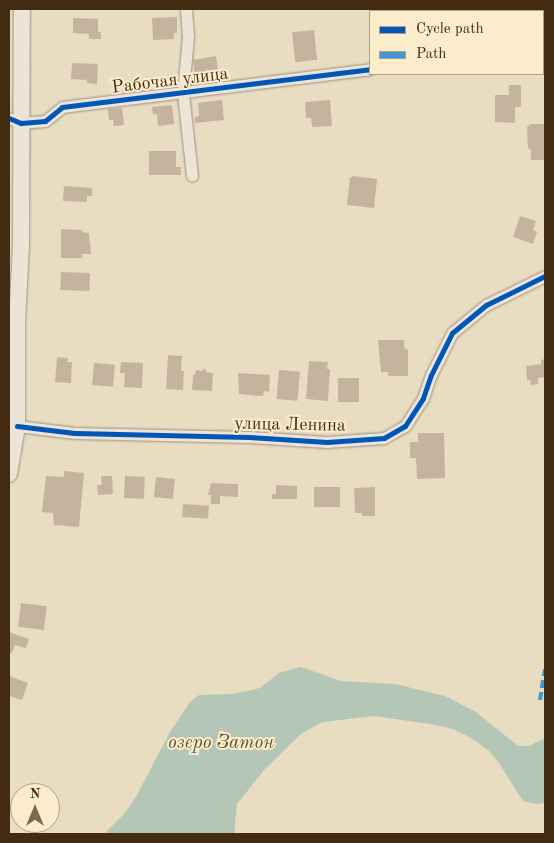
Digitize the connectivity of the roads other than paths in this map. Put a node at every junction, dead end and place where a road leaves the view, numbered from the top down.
1 (22, 9) edge
2 (186, 9) edge
3 (369, 69) edge
4 (183, 93) junction
5 (15, 120) edge
6 (192, 176) dead end
7 (545, 276) edge
8 (13, 321) edge
9 (17, 426) junction
10 (9, 474) edge

1 - 5 main road
2 - 4 street
3 - 4 street, Рабочая улица
4 - 5 street, Рабочая улица
4 - 6 street
5 - 8 main road
7 - 9 street, улица Ленина
8 - 9 main road
9 - 10 main road

